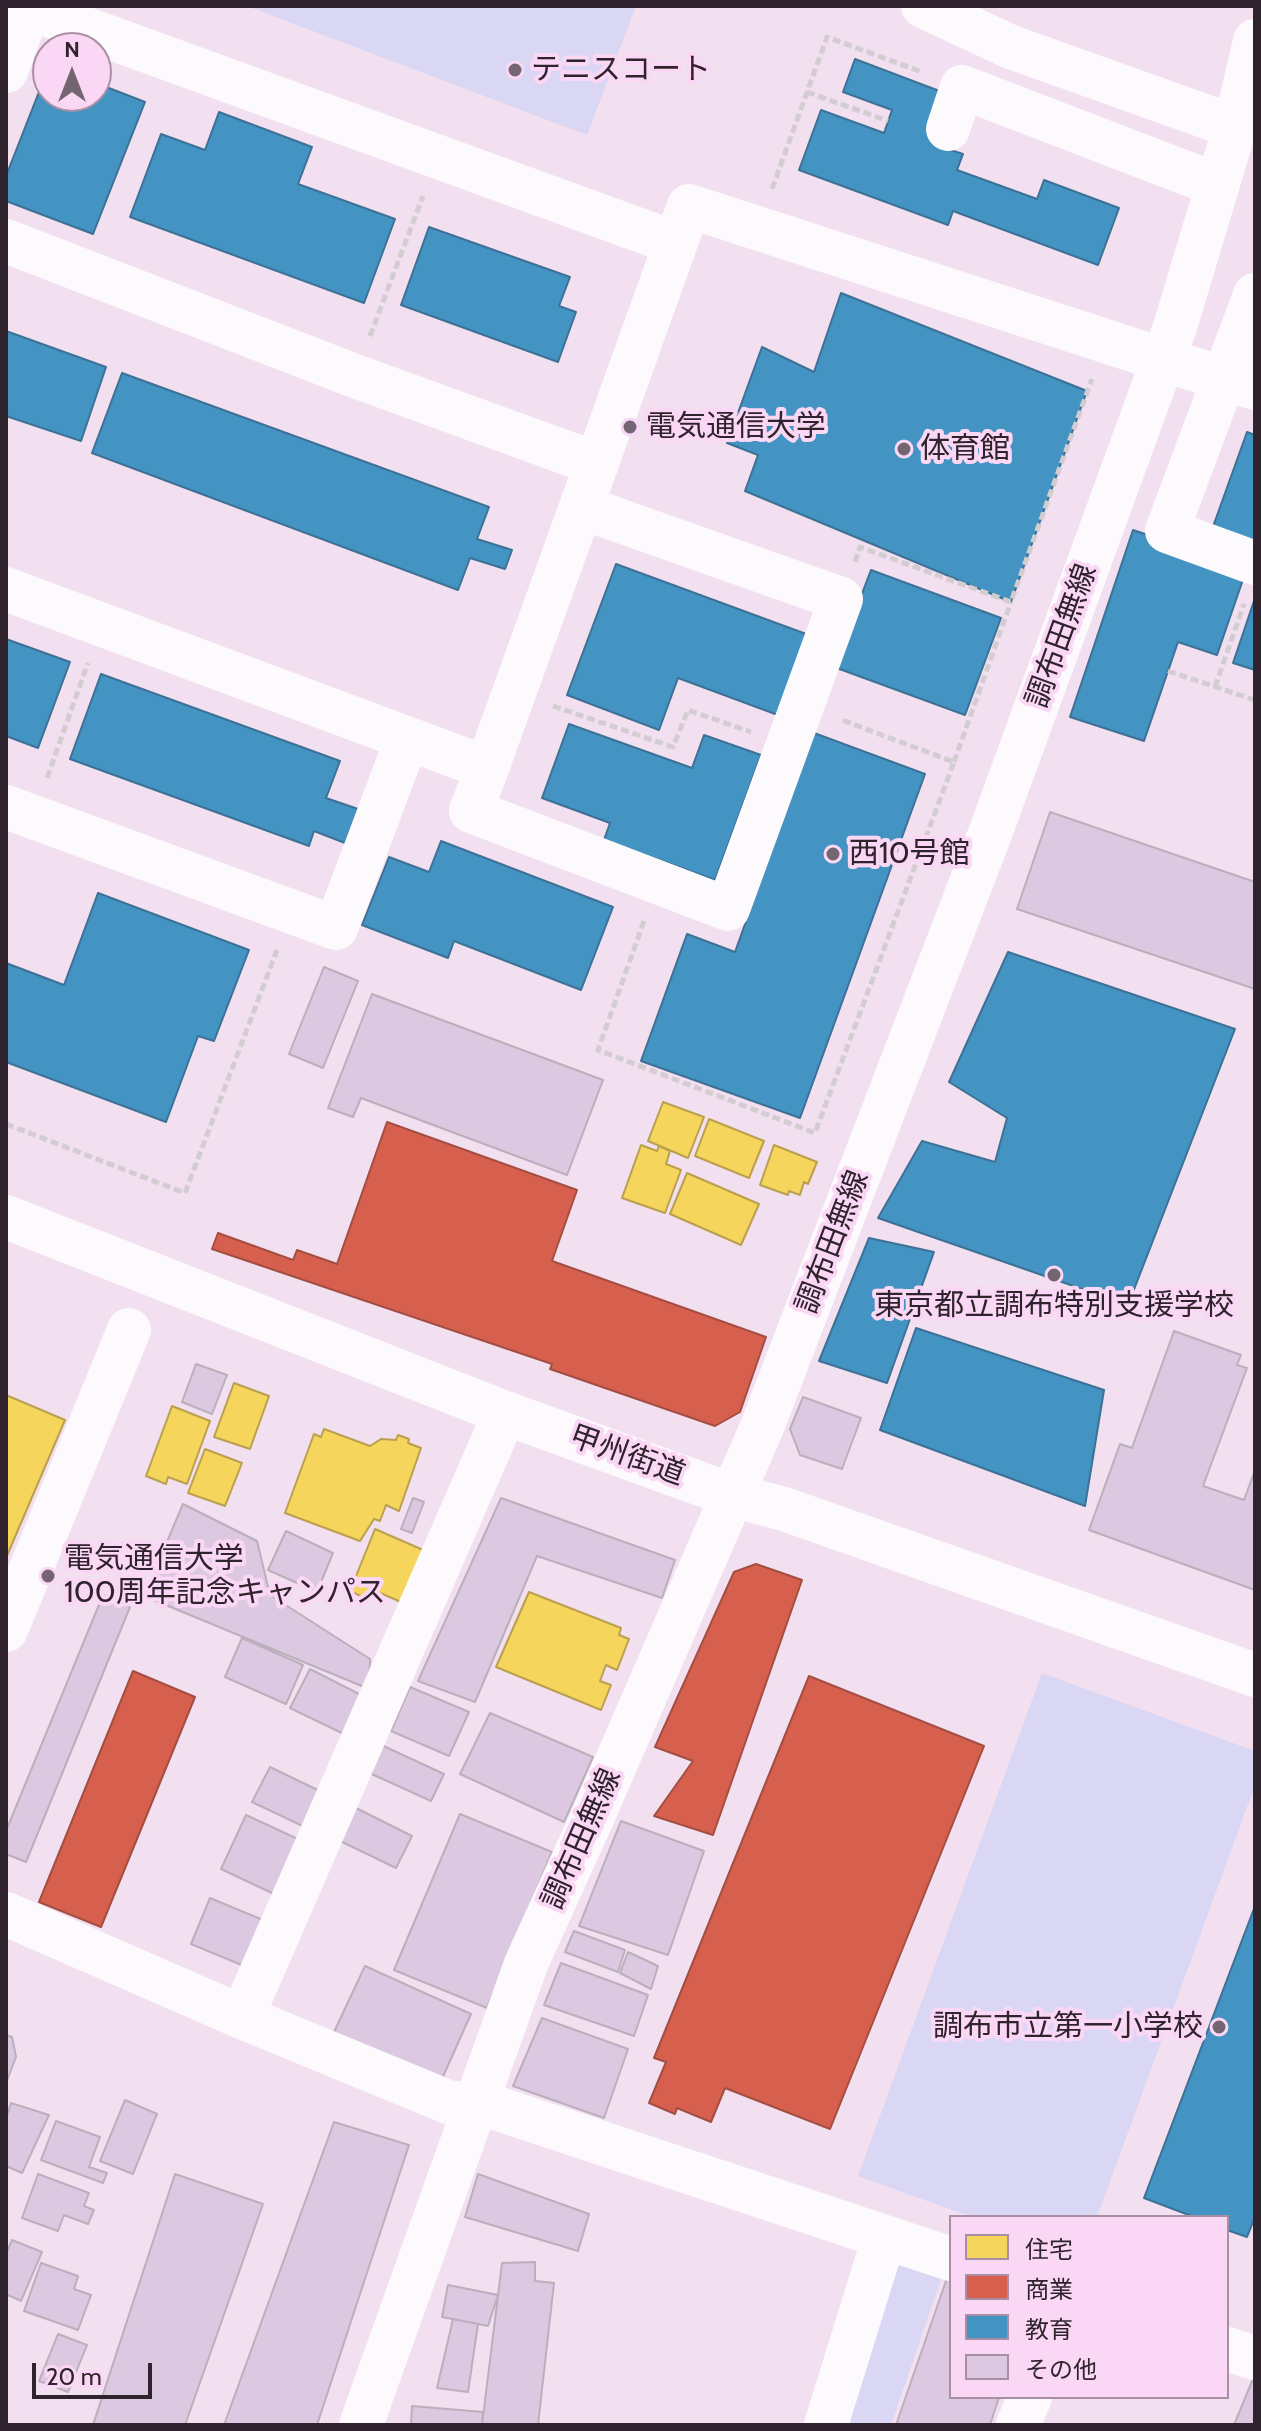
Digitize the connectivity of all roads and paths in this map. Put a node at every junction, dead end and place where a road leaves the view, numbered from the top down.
1 (923, 6) edge
2 (29, 7) edge
3 (1255, 41) edge
4 (6, 71) edge
5 (962, 87) junction
6 (807, 92) junction
7 (888, 121) dead end
8 (1235, 127) junction
9 (948, 129) dead end
10 (437, 157) junction
11 (1217, 185) junction
12 (758, 227) junction
13 (6, 241) edge
14 (675, 243) junction
15 (1255, 295) edge
16 (1106, 340) junction
17 (1164, 360) junction
18 (355, 376) junction
19 (1240, 382) edge
20 (597, 464) junction
21 (581, 507) junction
22 (1251, 580) edge
23 (6, 589) edge
24 (841, 599) junction
25 (1011, 602) junction
26 (1238, 622) junction
27 (1246, 625) dead end
28 (101, 626) junction
29 (1168, 671) dead end
30 (1215, 687) junction
31 (514, 692) junction
32 (1255, 700) edge
33 (803, 705) junction
34 (407, 739) junction
35 (788, 745) junction
36 (954, 762) junction
37 (487, 768) junction
38 (20, 812) edge
39 (658, 883) junction
40 (292, 912) junction
41 (6, 1124) edge
42 (6, 1217) edge
43 (129, 1330) dead end
44 (505, 1413) junction
45 (731, 1495) junction
46 (6, 1630) edge
47 (1255, 1675) edge
48 (6, 1914) edge
49 (242, 2017) junction
50 (474, 2106) junction
51 (884, 2238) junction
52 (949, 2258) edge
53 (1229, 2350) edge
54 (1255, 2358) edge
55 (1029, 2399) edge
56 (361, 2425) edge
57 (826, 2425) edge
58 (1018, 2425) edge

1 - 8 main road
2 - 4 main road
2 - 10 main road
3 - 8 main road, 調布田無線
5 - 6 path
5 - 9 main road
5 - 11 main road
6 - 7 path
6 - 12 path
8 - 11 main road, 調布田無線
10 - 14 main road
10 - 18 path
11 - 17 main road, 調布田無線
12 - 14 main road
12 - 16 main road
13 - 18 main road
14 - 20 main road
15 - 19 main road
16 - 17 main road
16 - 25 path
17 - 19 main road
17 - 45 main road, 調布田無線
18 - 20 main road
19 - 22 main road
20 - 21 main road
21 - 24 main road
21 - 31 main road
22 - 26 path
23 - 28 main road
24 - 25 path
24 - 33 main road
25 - 36 path
26 - 27 path
26 - 30 path
28 - 34 main road
28 - 38 path
29 - 30 path
30 - 32 path
31 - 35 path
31 - 37 main road
33 - 35 main road
33 - 36 path
34 - 37 main road
34 - 40 main road
35 - 39 main road
36 - 39 path
37 - 39 main road
38 - 40 main road
40 - 41 path
42 - 44 main road, 甲州街道
43 - 46 main road
44 - 45 main road, 甲州街道
44 - 49 main road
45 - 47 main road, 甲州街道
45 - 50 main road, 調布田無線
48 - 49 main road
49 - 50 main road
50 - 51 main road
50 - 56 main road, 調布田無線
51 - 52 main road
51 - 57 main road
53 - 54 main road
55 - 58 main road

